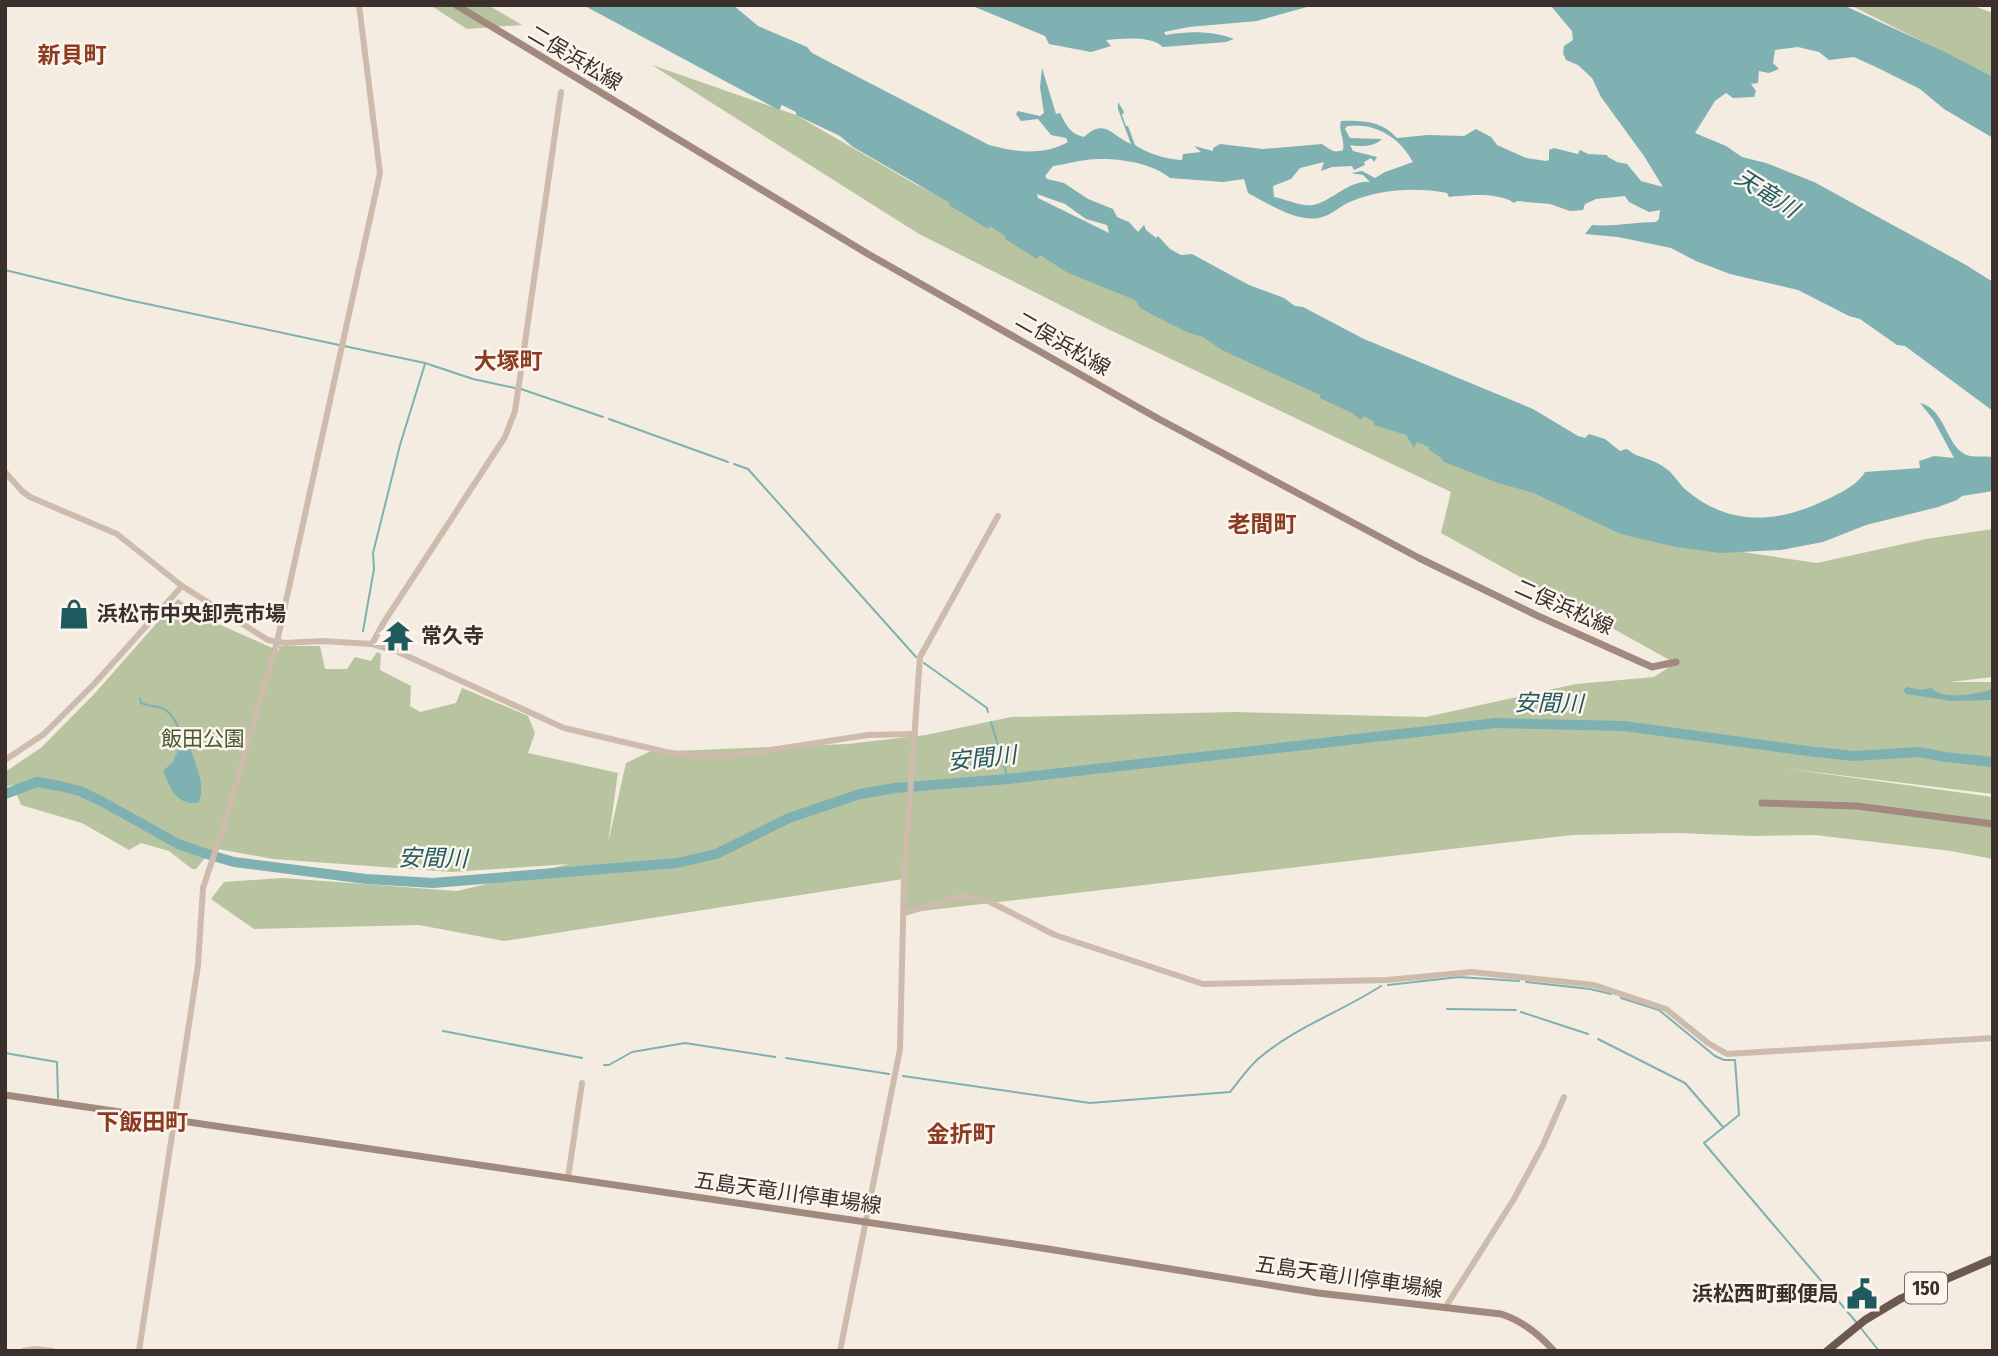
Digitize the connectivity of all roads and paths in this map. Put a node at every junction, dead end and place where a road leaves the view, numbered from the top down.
1 (359, 5) edge
2 (456, 5) edge
3 (561, 92) dead end
4 (5, 472) edge
5 (998, 516) dead end
6 (182, 586) junction
7 (277, 642) junction
8 (372, 644) junction
9 (1676, 663) dead end
10 (915, 734) junction
11 (5, 760) edge
12 (1762, 803) dead end
13 (1993, 824) edge
14 (904, 913) junction
15 (1993, 1038) edge
16 (582, 1083) dead end
17 (5, 1095) edge
18 (1564, 1097) dead end
19 (175, 1120) junction
20 (568, 1178) junction
21 (867, 1222) junction
22 (1993, 1259) edge
23 (1445, 1308) junction
24 (23, 1351) edge
25 (52, 1351) edge
26 (139, 1351) edge
27 (840, 1351) edge
28 (1554, 1351) edge
29 (1827, 1351) edge

1 - 7 street
2 - 9 main road, 二俣浜松線
3 - 8 street
4 - 6 street
5 - 10 street
6 - 7 street
6 - 11 street
7 - 8 street
7 - 19 street
8 - 10 street
10 - 14 street
12 - 13 main road
14 - 15 street
14 - 21 street
16 - 20 street
17 - 19 main road, 五島天竜川停車場線
18 - 23 street
19 - 20 main road, 五島天竜川停車場線
19 - 26 street
20 - 21 main road, 五島天竜川停車場線
21 - 23 main road, 五島天竜川停車場線
21 - 27 street
22 - 29 highway, 150
23 - 28 main road, 五島天竜川停車場線
24 - 25 street

